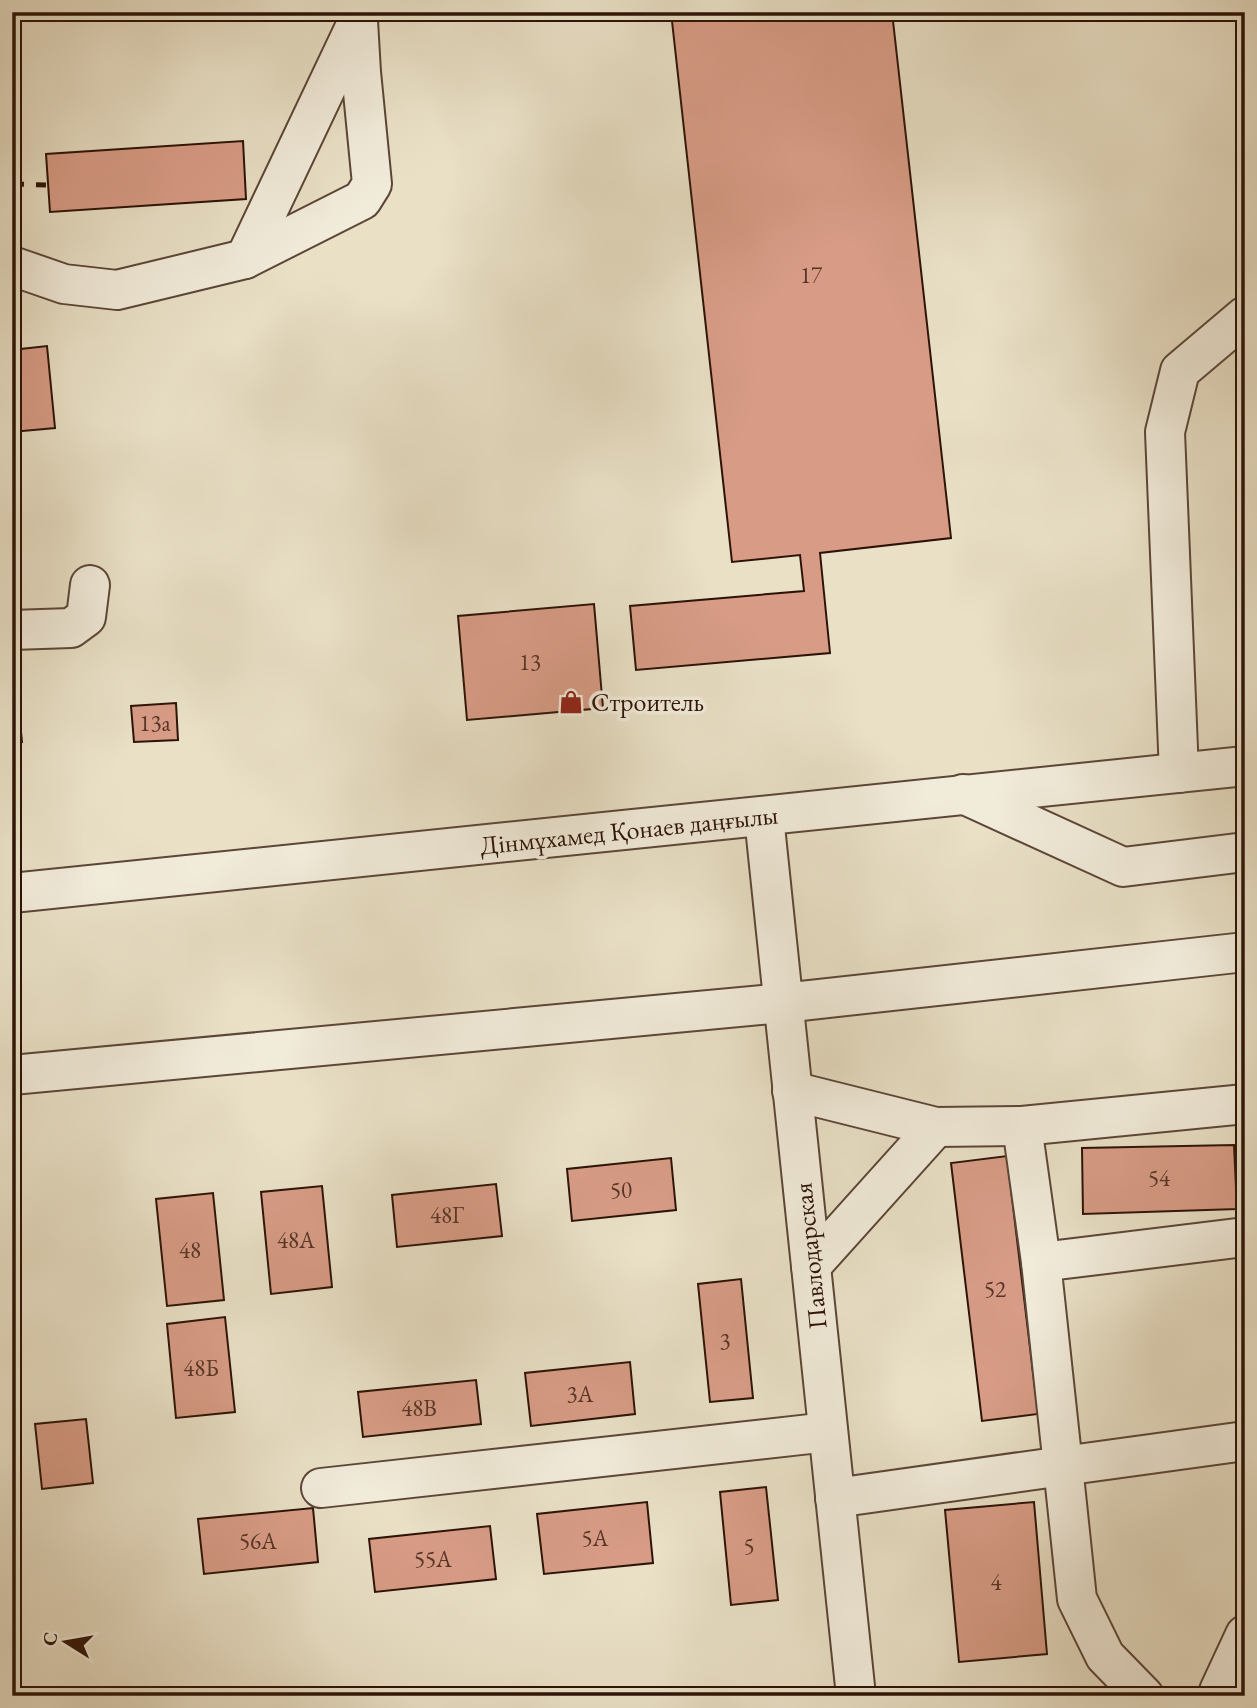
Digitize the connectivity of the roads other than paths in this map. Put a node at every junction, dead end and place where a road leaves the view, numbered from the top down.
1 (359, 17) edge
2 (245, 259) junction
3 (12, 266) edge
4 (1245, 316) edge
5 (90, 585) dead end
6 (12, 630) edge
7 (1245, 766) edge
8 (1179, 773) junction
9 (963, 793) junction
10 (764, 817) junction
11 (1245, 852) edge
12 (12, 893) edge
13 (1245, 952) edge
14 (783, 1003) junction
15 (12, 1075) edge
16 (793, 1091) junction
17 (1245, 1104) edge
18 (1022, 1126) junction
19 (936, 1127) junction
20 (1245, 1237) edge
21 (1041, 1262) junction
22 (811, 1266) junction
23 (828, 1432) junction
24 (1245, 1441) edge
25 (1063, 1466) junction
26 (321, 1488) dead end
27 (835, 1498) junction
28 (1245, 1635) edge
29 (1218, 1692) edge
30 (856, 1696) edge
31 (1144, 1696) edge

1 - 2 street
1 - 2 street
2 - 3 street
4 - 8 street
5 - 6 street
7 - 8 street, Дінмұхамед Қонаев даңғылы
8 - 9 street, Дінмұхамед Қонаев даңғылы
9 - 10 street, Дінмұхамед Қонаев даңғылы
9 - 11 street
10 - 12 street, Дінмұхамед Қонаев даңғылы
10 - 14 street, Павлодарская
13 - 14 street
14 - 15 street
14 - 16 street, Павлодарская
16 - 19 street
16 - 22 street, Павлодарская
17 - 18 street
18 - 19 street
18 - 21 street
19 - 22 street
20 - 21 street
21 - 25 street
22 - 23 street, Павлодарская
23 - 26 street
23 - 27 street, Павлодарская
24 - 25 street
25 - 27 street
25 - 31 street
27 - 30 street, Павлодарская
28 - 29 street

